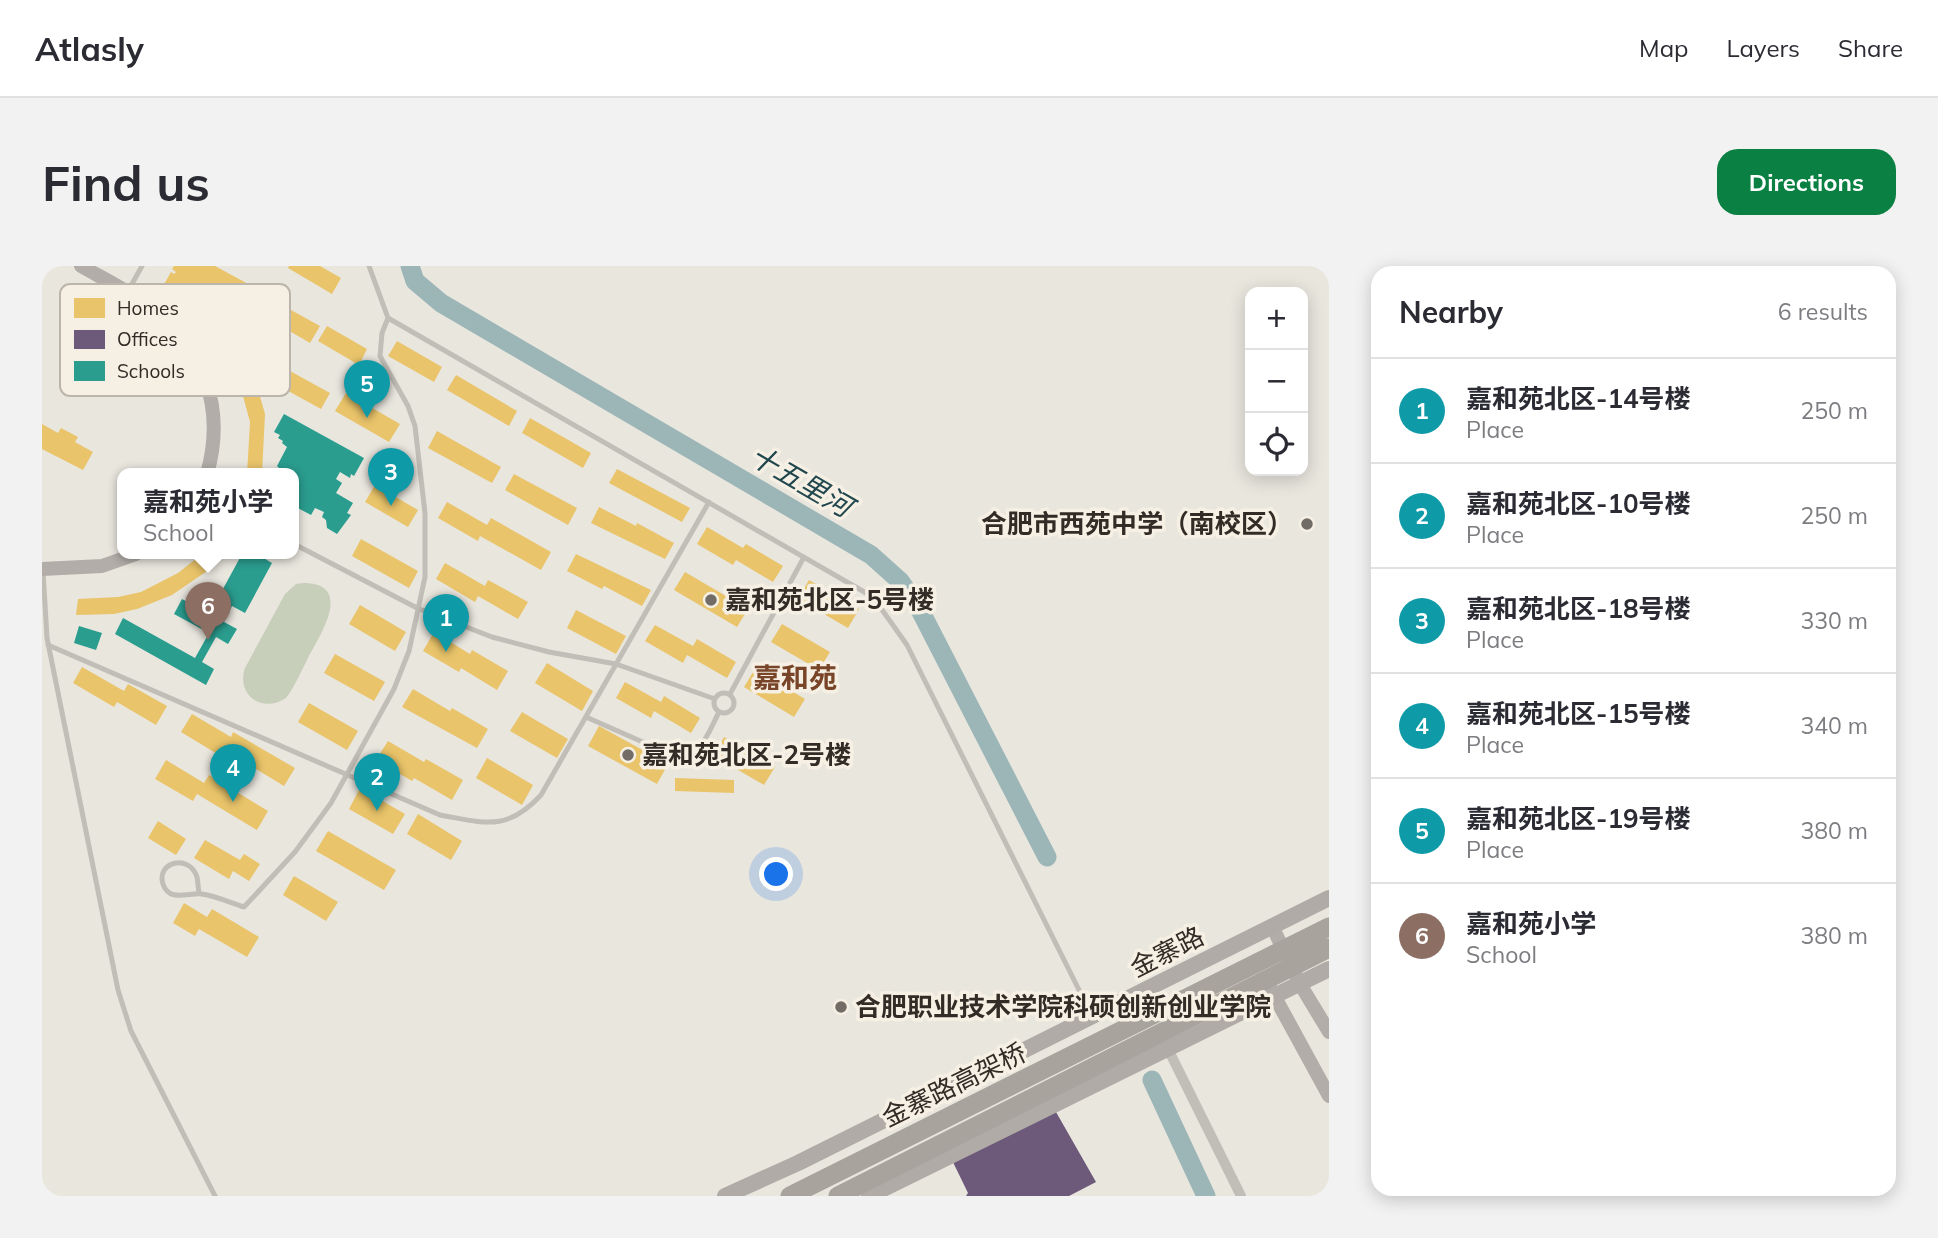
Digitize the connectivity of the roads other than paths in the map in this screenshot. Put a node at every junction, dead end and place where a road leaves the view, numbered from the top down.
1 (81, 266) edge
2 (142, 266) edge
3 (369, 266) edge
4 (113, 284) edge
5 (132, 284) edge
6 (388, 318) junction
7 (210, 396) edge
8 (208, 468) edge
9 (709, 502) junction
10 (299, 547) edge
11 (804, 557) junction
12 (122, 559) edge
13 (42, 569) edge
14 (417, 608) junction
15 (48, 645) junction
16 (616, 664) junction
17 (730, 694) junction
18 (715, 699) junction
19 (719, 712) junction
20 (586, 717) junction
21 (346, 776) junction
22 (199, 893) junction
23 (1329, 898) edge
24 (1272, 926) junction
25 (1329, 927) edge
26 (1246, 939) junction
27 (1329, 948) edge
28 (1329, 970) edge
29 (1300, 984) junction
30 (1274, 997) junction
31 (1092, 1017) junction
32 (1329, 1032) edge
33 (1168, 1049) junction
34 (1329, 1097) edge
35 (215, 1196) edge
36 (725, 1196) edge
37 (790, 1196) edge
38 (838, 1196) edge
39 (869, 1196) edge
40 (1241, 1196) edge

1 - 4 street
2 - 5 lane
3 - 6 lane
6 - 9 lane
6 - 14 lane
7 - 8 street
9 - 11 lane
9 - 16 lane
10 - 14 lane
11 - 17 lane
11 - 31 lane
12 - 13 street
13 - 15 lane
14 - 16 lane
14 - 21 lane
15 - 21 lane
15 - 35 lane
16 - 18 lane
16 - 20 lane
17 - 18 lane
17 - 19 lane
18 - 19 lane
19 - 20 lane
20 - 21 lane
21 - 22 lane
22 - 22 lane
23 - 24 main road, 金寨路
24 - 26 main road, 金寨路
24 - 29 street
25 - 37 highway, 金寨路高架桥, bridge
26 - 30 street
26 - 31 main road, 金寨路
27 - 38 highway, 金寨路高架桥, bridge
28 - 29 main road
29 - 30 main road
29 - 32 street
30 - 33 main road
30 - 34 street
31 - 36 main road, 金寨路
33 - 39 main road
33 - 40 street

